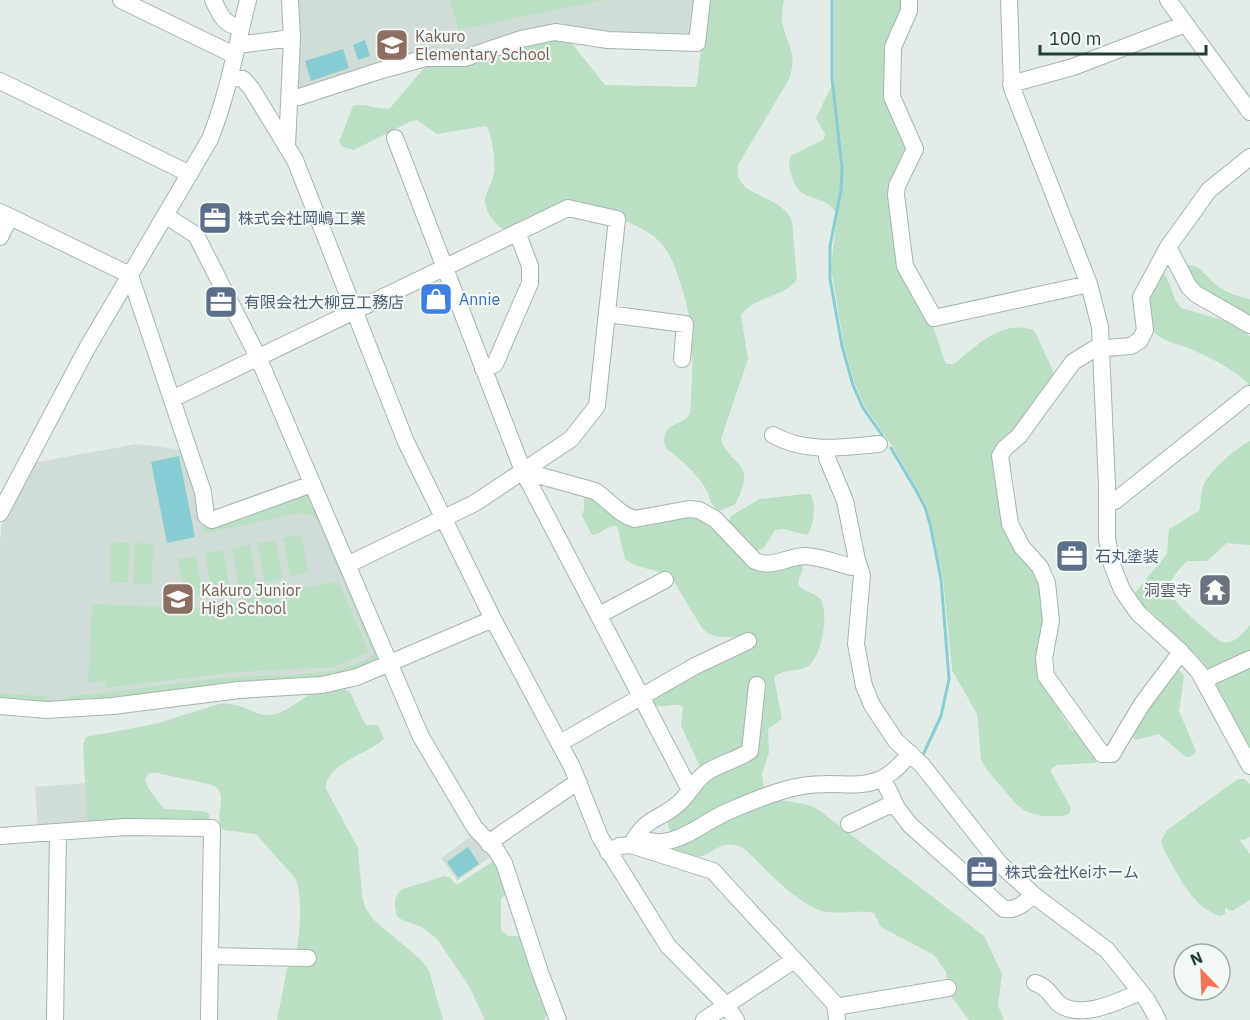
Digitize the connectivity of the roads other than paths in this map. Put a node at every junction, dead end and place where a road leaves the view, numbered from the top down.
1 (121, 0) edge
2 (213, 0) edge
3 (248, 0) edge
4 (290, 0) edge
5 (702, 0) edge
6 (909, 0) edge
7 (1009, 0) edge
8 (1168, 0) edge
9 (1185, 24) junction
10 (292, 38) junction
11 (238, 41) junction
12 (230, 76) junction
13 (0, 81) edge
14 (1011, 84) junction
15 (290, 97) junction
16 (1250, 112) edge
17 (395, 138) dead end
18 (287, 146) junction
19 (1250, 157) edge
20 (190, 174) junction
21 (5, 214) edge
22 (166, 216) junction
23 (517, 232) junction
24 (0, 237) edge
25 (1168, 247) junction
26 (445, 267) junction
27 (130, 275) junction
28 (1089, 284) junction
29 (354, 311) junction
30 (607, 314) junction
31 (1250, 325) edge
32 (1102, 347) junction
33 (258, 357) junction
34 (681, 359) dead end
35 (483, 369) junction
36 (1250, 394) edge
37 (172, 399) junction
38 (773, 435) dead end
39 (879, 444) dead end
40 (826, 448) junction
41 (523, 471) junction
42 (312, 484) junction
43 (5, 490) edge
44 (1107, 501) junction
45 (0, 513) edge
46 (443, 519) junction
47 (347, 565) junction
48 (858, 565) junction
49 (665, 580) dead end
50 (599, 615) junction
51 (493, 619) junction
52 (747, 641) dead end
53 (1181, 652) junction
54 (1250, 659) edge
55 (389, 663) junction
56 (1204, 680) junction
57 (757, 684) dead end
58 (642, 697) junction
59 (0, 706) edge
60 (560, 743) junction
61 (1244, 744) edge
62 (916, 759) junction
63 (1250, 766) edge
64 (883, 779) junction
65 (579, 783) junction
66 (690, 790) junction
67 (894, 803) junction
68 (849, 824) dead end
69 (58, 832) junction
70 (0, 836) edge
71 (633, 842) junction
72 (489, 844) junction
73 (608, 852) junction
74 (1033, 894) junction
75 (210, 956) junction
76 (308, 958) dead end
77 (794, 960) junction
78 (1035, 983) dead end
79 (948, 988) dead end
80 (1140, 992) junction
81 (726, 1005) junction
82 (836, 1014) edge
83 (55, 1020) edge
84 (209, 1020) edge
85 (558, 1020) edge
86 (704, 1020) edge
87 (736, 1020) edge
88 (1158, 1020) edge

1 - 11 street
2 - 11 street
3 - 11 street
4 - 10 street
5 - 15 street
6 - 28 street
7 - 14 street
8 - 9 street
9 - 14 street
9 - 16 street
10 - 11 street
10 - 15 street
11 - 12 street
12 - 18 street
12 - 20 street
13 - 20 street
14 - 28 street
15 - 18 street
17 - 26 street
18 - 29 street
19 - 25 street
20 - 22 street
21 - 24 street
21 - 27 street
22 - 27 street
22 - 33 street
23 - 26 street
23 - 30 street
23 - 35 street
25 - 31 street
25 - 32 street
26 - 29 street
26 - 35 street
27 - 37 street
27 - 43 street
28 - 32 street
29 - 33 street
29 - 46 street
30 - 34 street
30 - 41 street
32 - 44 street
32 - 53 street
33 - 37 street
33 - 42 street
35 - 41 street
36 - 44 street
37 - 42 street
38 - 40 street
39 - 40 street
40 - 48 street
41 - 46 street
41 - 48 street
41 - 50 street
42 - 47 street
43 - 45 street
44 - 53 street
46 - 47 street
46 - 51 street
47 - 55 street
48 - 62 street
49 - 50 street
50 - 58 street
51 - 55 street
51 - 60 street
52 - 58 street
53 - 56 street
54 - 56 street
55 - 59 street
55 - 72 street
56 - 61 street
57 - 66 street
58 - 60 street
58 - 66 street
60 - 65 street
61 - 63 street
62 - 64 street
62 - 74 street
64 - 67 street
64 - 71 street
65 - 72 street
65 - 73 street
66 - 71 street
67 - 68 street
67 - 74 street
69 - 70 street
69 - 75 street
69 - 83 street
71 - 73 street
71 - 77 street
72 - 85 street
73 - 81 street
74 - 80 street
75 - 76 street
75 - 84 street
77 - 81 street
77 - 82 street
78 - 80 street
79 - 82 street
80 - 88 street
81 - 86 street
81 - 87 street

